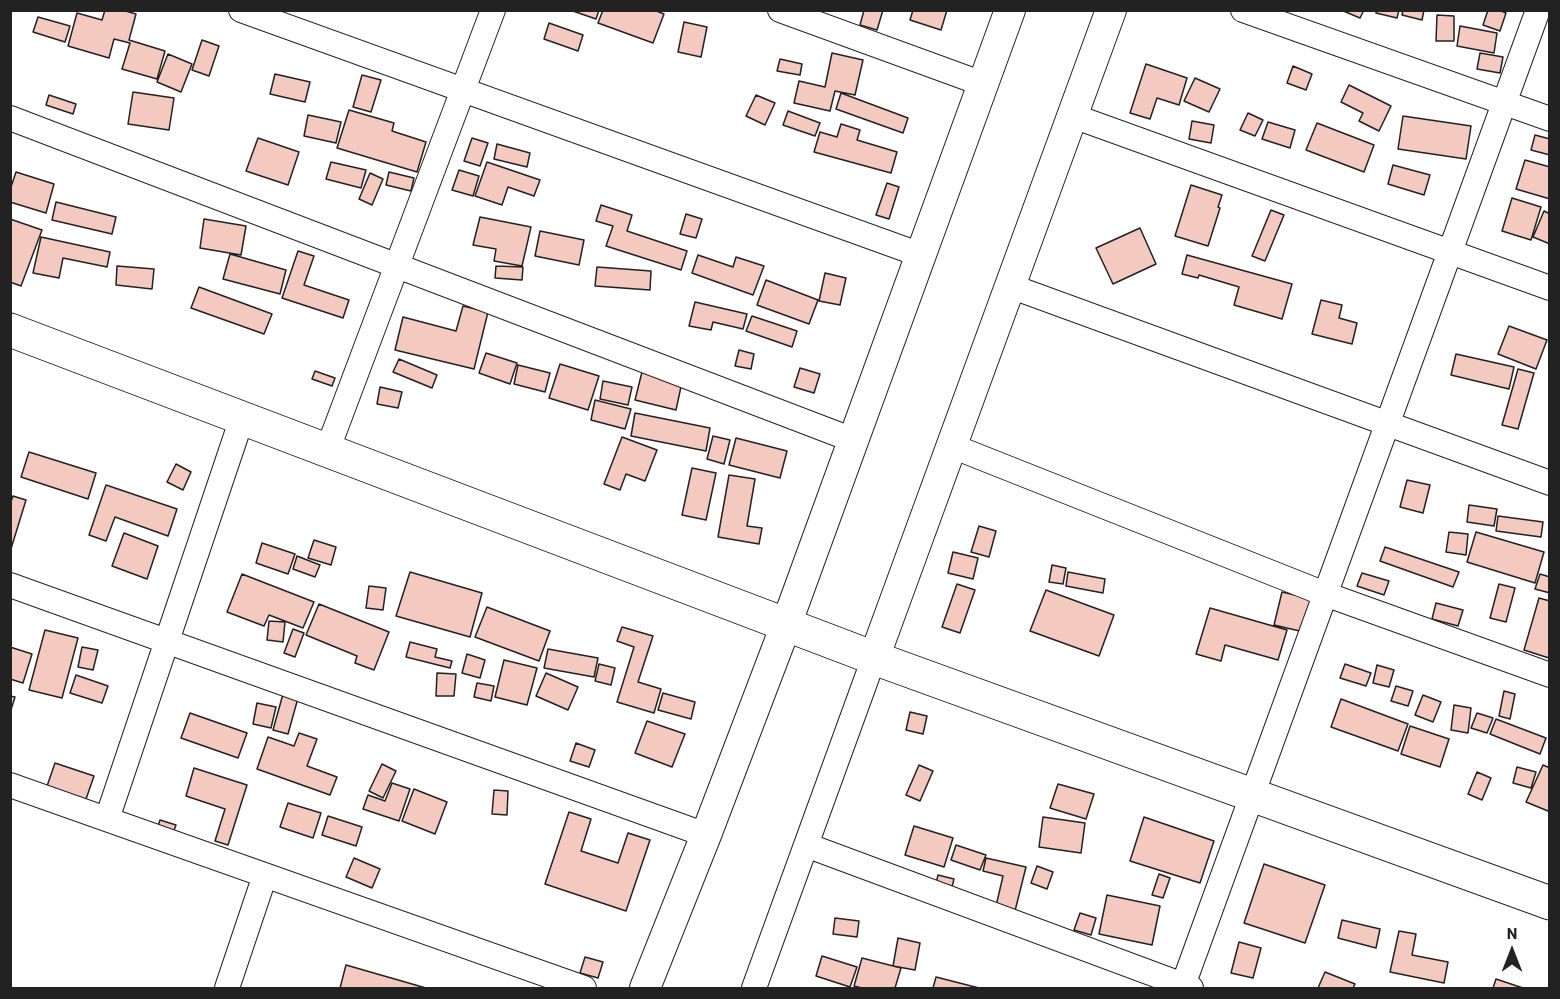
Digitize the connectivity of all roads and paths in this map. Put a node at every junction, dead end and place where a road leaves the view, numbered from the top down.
1 (241, 10) edge
2 (493, 10) edge
3 (780, 10) edge
4 (1010, 10) edge
5 (1111, 10) edge
6 (1243, 10) edge
7 (1538, 10) edge
8 (983, 84) junction
9 (463, 91) junction
10 (1504, 103) junction
11 (1072, 116) junction
12 (10, 118) edge
13 (1550, 119) edge
14 (1450, 252) junction
15 (921, 255) junction
16 (397, 266) junction
17 (1010, 286) junction
18 (1550, 288) edge
19 (10, 330) edge
20 (242, 418) junction
21 (1387, 424) junction
22 (853, 440) junction
23 (952, 446) junction
24 (327, 451) junction
25 (1550, 483) edge
26 (10, 585) edge
27 (1325, 594) junction
28 (786, 625) junction
29 (166, 642) junction
30 (874, 658) junction
31 (1550, 675) edge
32 (10, 784) edge
33 (1251, 795) junction
34 (107, 819) junction
35 (706, 835) junction
36 (806, 845) junction
37 (265, 875) junction
38 (1550, 903) edge
39 (226, 988) edge
40 (584, 988) edge
41 (645, 988) edge
42 (754, 988) edge
43 (1185, 988) edge

1 - 9 street
2 - 9 street
3 - 8 street
4 - 8 street
5 - 11 street
6 - 10 street
7 - 10 street
8 - 15 street
9 - 15 street
9 - 16 street
10 - 13 street
10 - 14 street
11 - 14 street
11 - 17 street
12 - 16 street
14 - 18 street
14 - 21 street
15 - 22 street
16 - 22 street
16 - 24 street
17 - 21 street
17 - 23 street
19 - 20 main road
20 - 24 main road
20 - 29 street
21 - 25 street
21 - 27 street
22 - 28 street
23 - 27 street
23 - 30 street
24 - 28 main road
26 - 29 street
27 - 31 street
27 - 33 street
28 - 30 main road
28 - 35 street
29 - 34 street
29 - 35 street
30 - 33 main road
30 - 36 street
32 - 34 street
33 - 38 main road
33 - 43 street
34 - 37 street
35 - 41 street
36 - 42 street
36 - 43 street
37 - 39 street
37 - 40 street

